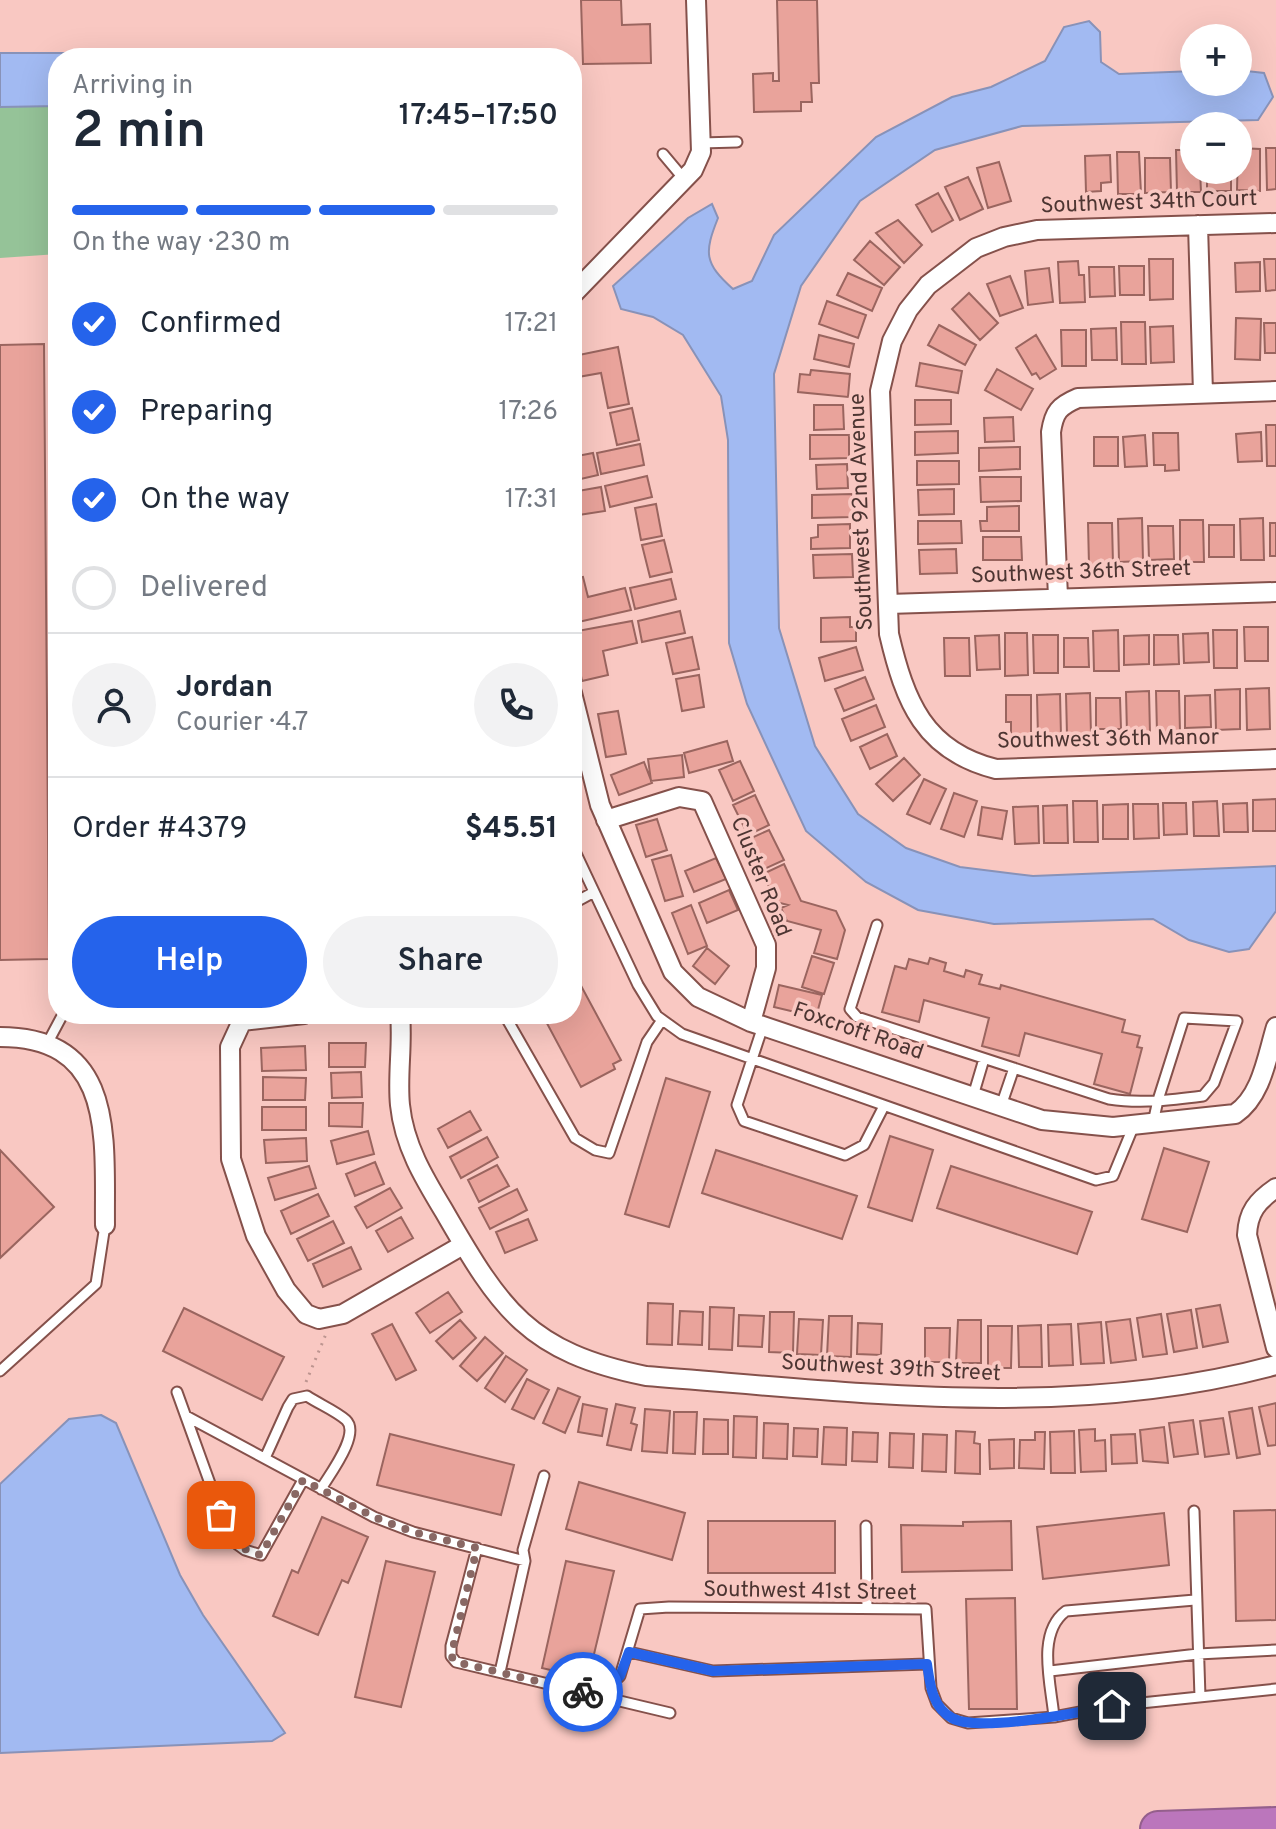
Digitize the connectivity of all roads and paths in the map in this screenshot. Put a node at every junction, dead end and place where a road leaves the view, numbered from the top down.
1 (696, 0) edge
2 (737, 142) dead end
3 (701, 143) junction
4 (663, 154) dead end
5 (684, 179) junction
6 (1276, 223) edge
7 (1198, 225) junction
8 (582, 285) edge
9 (908, 310) joint
10 (1276, 391) edge
11 (1203, 393) junction
12 (1276, 592) edge
13 (1058, 597) junction
14 (888, 604) junction
15 (582, 730) edge
16 (945, 750) joint
17 (1276, 759) edge
18 (606, 820) junction
19 (582, 866) edge
20 (594, 892) junction
21 (582, 899) edge
22 (877, 925) dead end
23 (662, 1020) junction
24 (58, 1024) edge
25 (240, 1024) edge
26 (400, 1024) edge
27 (510, 1024) edge
28 (757, 1024) junction
29 (1276, 1027) edge
30 (0, 1037) edge
31 (47, 1044) junction
32 (752, 1058) junction
33 (984, 1059) junction
34 (1014, 1068) junction
35 (973, 1096) junction
36 (1158, 1100) junction
37 (884, 1106) junction
38 (1001, 1106) junction
39 (1153, 1123) junction
40 (1134, 1125) junction
41 (1276, 1188) edge
42 (105, 1225) joint
43 (463, 1245) junction
44 (327, 1318) junction
45 (1276, 1348) edge
46 (1276, 1365) edge
47 (0, 1371) edge
48 (177, 1392) dead end
49 (299, 1396) junction
50 (186, 1416) junction
51 (265, 1458) junction
52 (544, 1476) dead end
53 (303, 1480) junction
54 (321, 1489) junction
55 (1194, 1511) dead end
56 (866, 1526) dead end
57 (477, 1548) junction
58 (525, 1561) junction
59 (1195, 1600) junction
60 (867, 1608) junction
61 (1276, 1650) edge
62 (629, 1652) junction
63 (1198, 1654) junction
64 (927, 1664) junction
65 (1050, 1671) junction
66 (500, 1672) junction
67 (1276, 1689) edge
68 (599, 1696) junction
69 (1200, 1697) junction
70 (670, 1713) dead end
71 (1054, 1717) junction
72 (1276, 1825) edge
73 (1158, 1829) edge

1 - 3 street
2 - 3 lane
3 - 5 street
4 - 5 lane
5 - 8 street
6 - 7 street, Southwest 34th Court
7 - 9 street, Southwest 34th Court
7 - 11 street
9 - 14 street, Southwest 92nd Avenue
10 - 11 street
11 - 13 street
12 - 13 street, Southwest 36th Street
13 - 14 street, Southwest 36th Street
14 - 16 street, Southwest 92nd Avenue
15 - 18 street, Foxcroft Road
16 - 17 street, Southwest 36th Manor
18 - 28 street, Foxcroft Road
18 - 28 street, Cluster Road
19 - 20 lane
20 - 21 lane
20 - 23 lane
22 - 33 lane
23 - 27 lane
23 - 32 lane
24 - 31 lane
25 - 44 street
26 - 43 street, Southwest 39th Street
28 - 32 lane
28 - 35 street, Foxcroft Road
29 - 39 street, Foxcroft Road
30 - 31 street
31 - 42 street
32 - 37 lane
32 - 37 lane
33 - 34 lane
33 - 35 lane
34 - 36 lane
34 - 38 lane
35 - 38 street, Foxcroft Road
36 - 36 lane
36 - 39 lane
37 - 40 lane
38 - 40 street, Foxcroft Road
39 - 40 street, Foxcroft Road
41 - 45 street
42 - 47 lane
43 - 44 street
43 - 46 street, Southwest 39th Street
44 - 49 path
48 - 50 lane
49 - 51 lane
49 - 54 lane
50 - 51 lane
50 - 53 lane
51 - 53 lane
52 - 58 lane
53 - 54 lane
54 - 57 lane
55 - 59 lane
56 - 60 lane
57 - 58 lane
57 - 66 lane
58 - 66 lane
59 - 63 lane
59 - 65 lane
60 - 62 lane, Southwest 41st Street
60 - 64 lane, Southwest 41st Street
61 - 63 lane
62 - 64 lane
62 - 68 lane, Southwest 41st Street
63 - 65 lane
63 - 69 lane
64 - 71 lane, Southwest 41st Street
65 - 71 lane
66 - 68 lane
67 - 69 lane, Southwest 41st Street
68 - 70 lane
69 - 71 lane, Southwest 41st Street
72 - 73 highway

